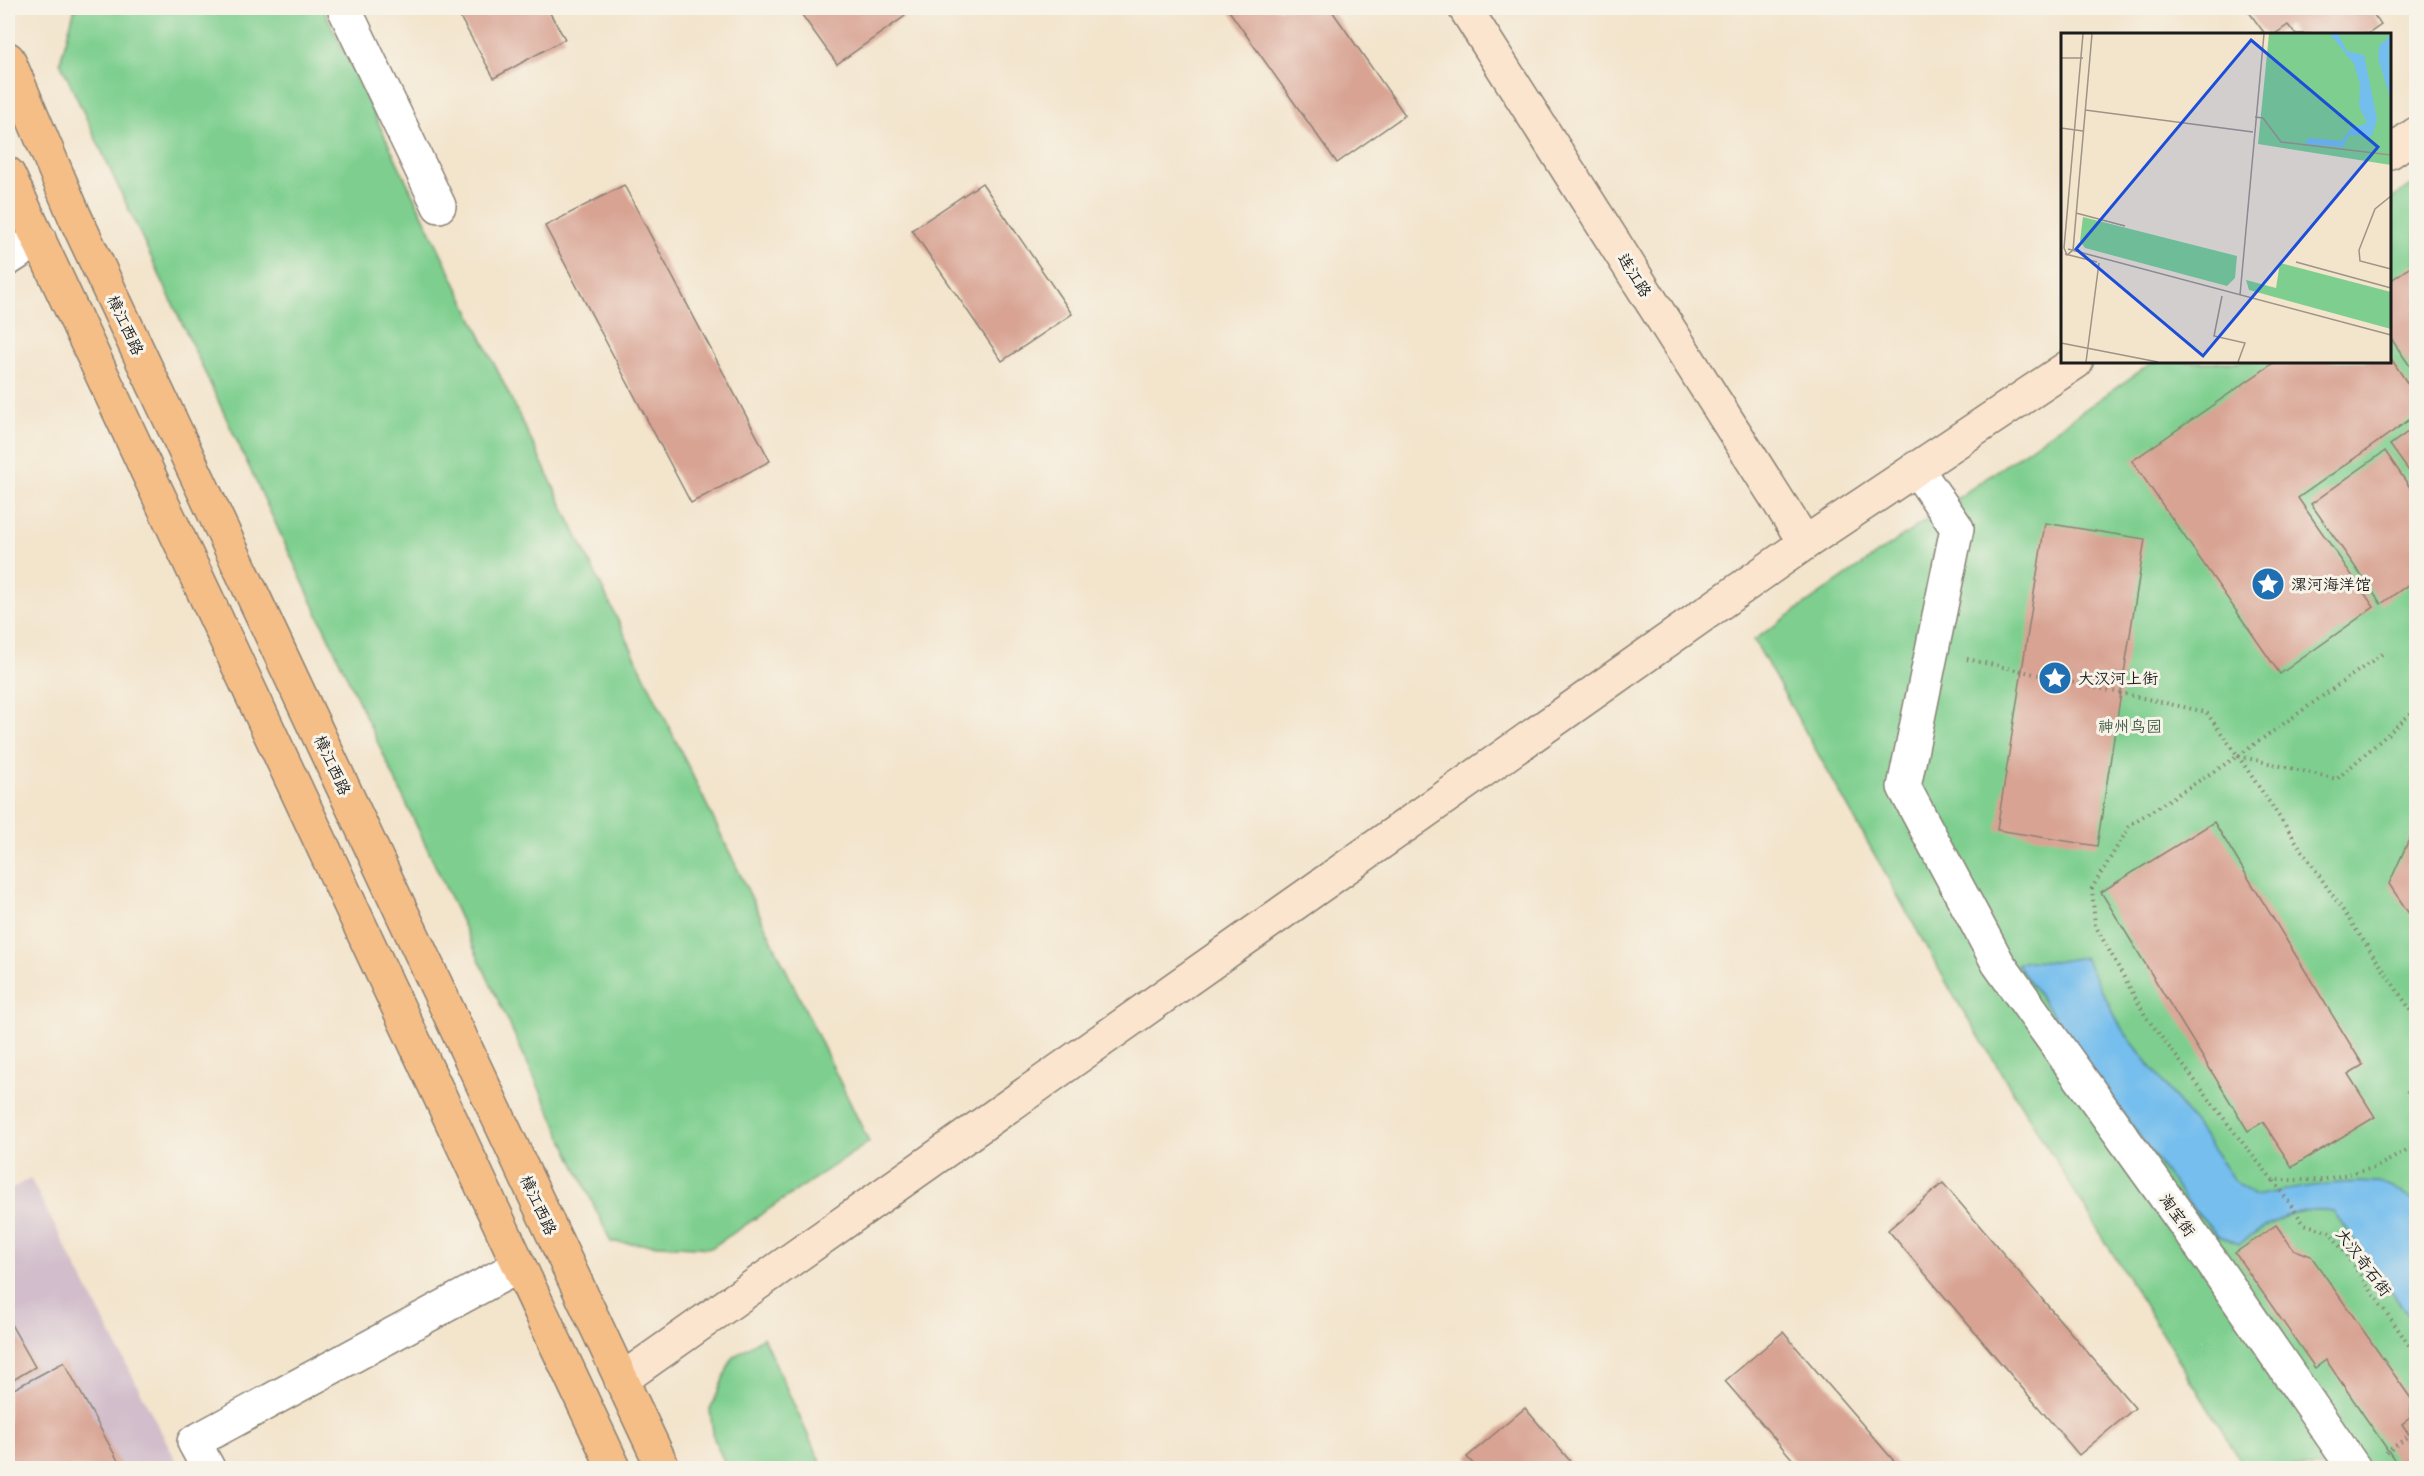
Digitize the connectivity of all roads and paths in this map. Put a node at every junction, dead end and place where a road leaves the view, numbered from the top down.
1 (344, 8) edge
2 (1465, 8) edge
3 (8, 59) edge
4 (2416, 134) edge
5 (2391, 151) edge
6 (8, 174) edge
7 (439, 206) dead end
8 (39, 239) junction
9 (8, 259) edge
10 (2074, 363) edge
11 (1916, 468) junction
12 (1805, 543) junction
13 (1930, 652) junction
14 (2382, 654) dead end
15 (2416, 709) edge
16 (2238, 756) junction
17 (2416, 1018) edge
18 (2416, 1083) edge
19 (2416, 1105) edge
20 (2416, 1146) edge
21 (2273, 1180) junction
22 (519, 1266) junction
23 (2416, 1355) edge
24 (621, 1380) junction
25 (2416, 1430) edge
26 (2368, 1462) edge
27 (208, 1468) edge
28 (614, 1468) edge
29 (663, 1468) edge

1 - 7 street
2 - 12 street, 连江路
3 - 24 main road, 樟江西路
4 - 5 street
6 - 8 main road
8 - 9 street
8 - 22 main road
10 - 11 street
11 - 12 street
11 - 13 street, 淘宝街
12 - 24 street
13 - 16 path
13 - 26 street, 淘宝街
14 - 16 path
15 - 16 path
16 - 17 path
16 - 21 path
18 - 19 path
20 - 21 path
21 - 23 path, 大汉奇石街
22 - 27 street
22 - 28 main road
24 - 29 main road, 樟江西路
25 - 26 path

